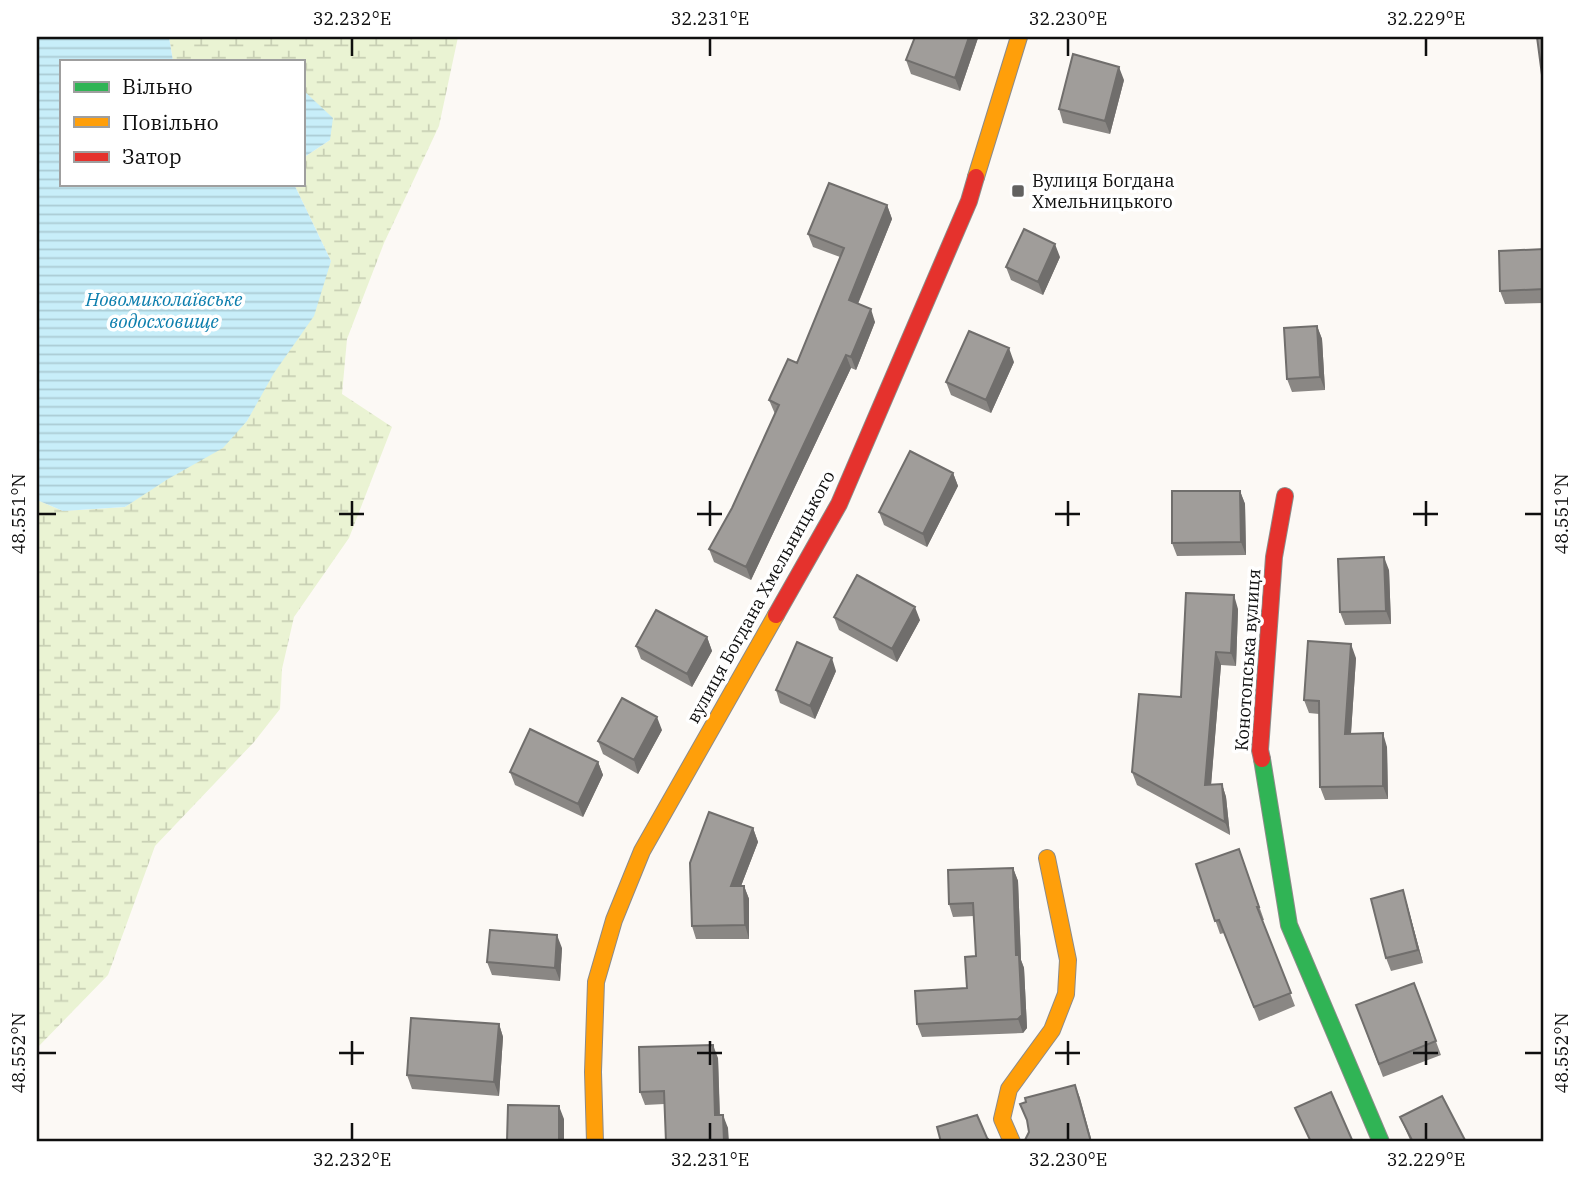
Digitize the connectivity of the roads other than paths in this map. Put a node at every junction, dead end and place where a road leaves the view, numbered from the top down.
1 (1019, 37) edge
2 (1285, 496) dead end
3 (1046, 858) dead end
4 (595, 1142) edge
5 (1012, 1142) edge
6 (1381, 1142) edge

1 - 4 street, вулиця Богдана Хмельницького
2 - 6 street, Конотопська вулиця
3 - 5 street

